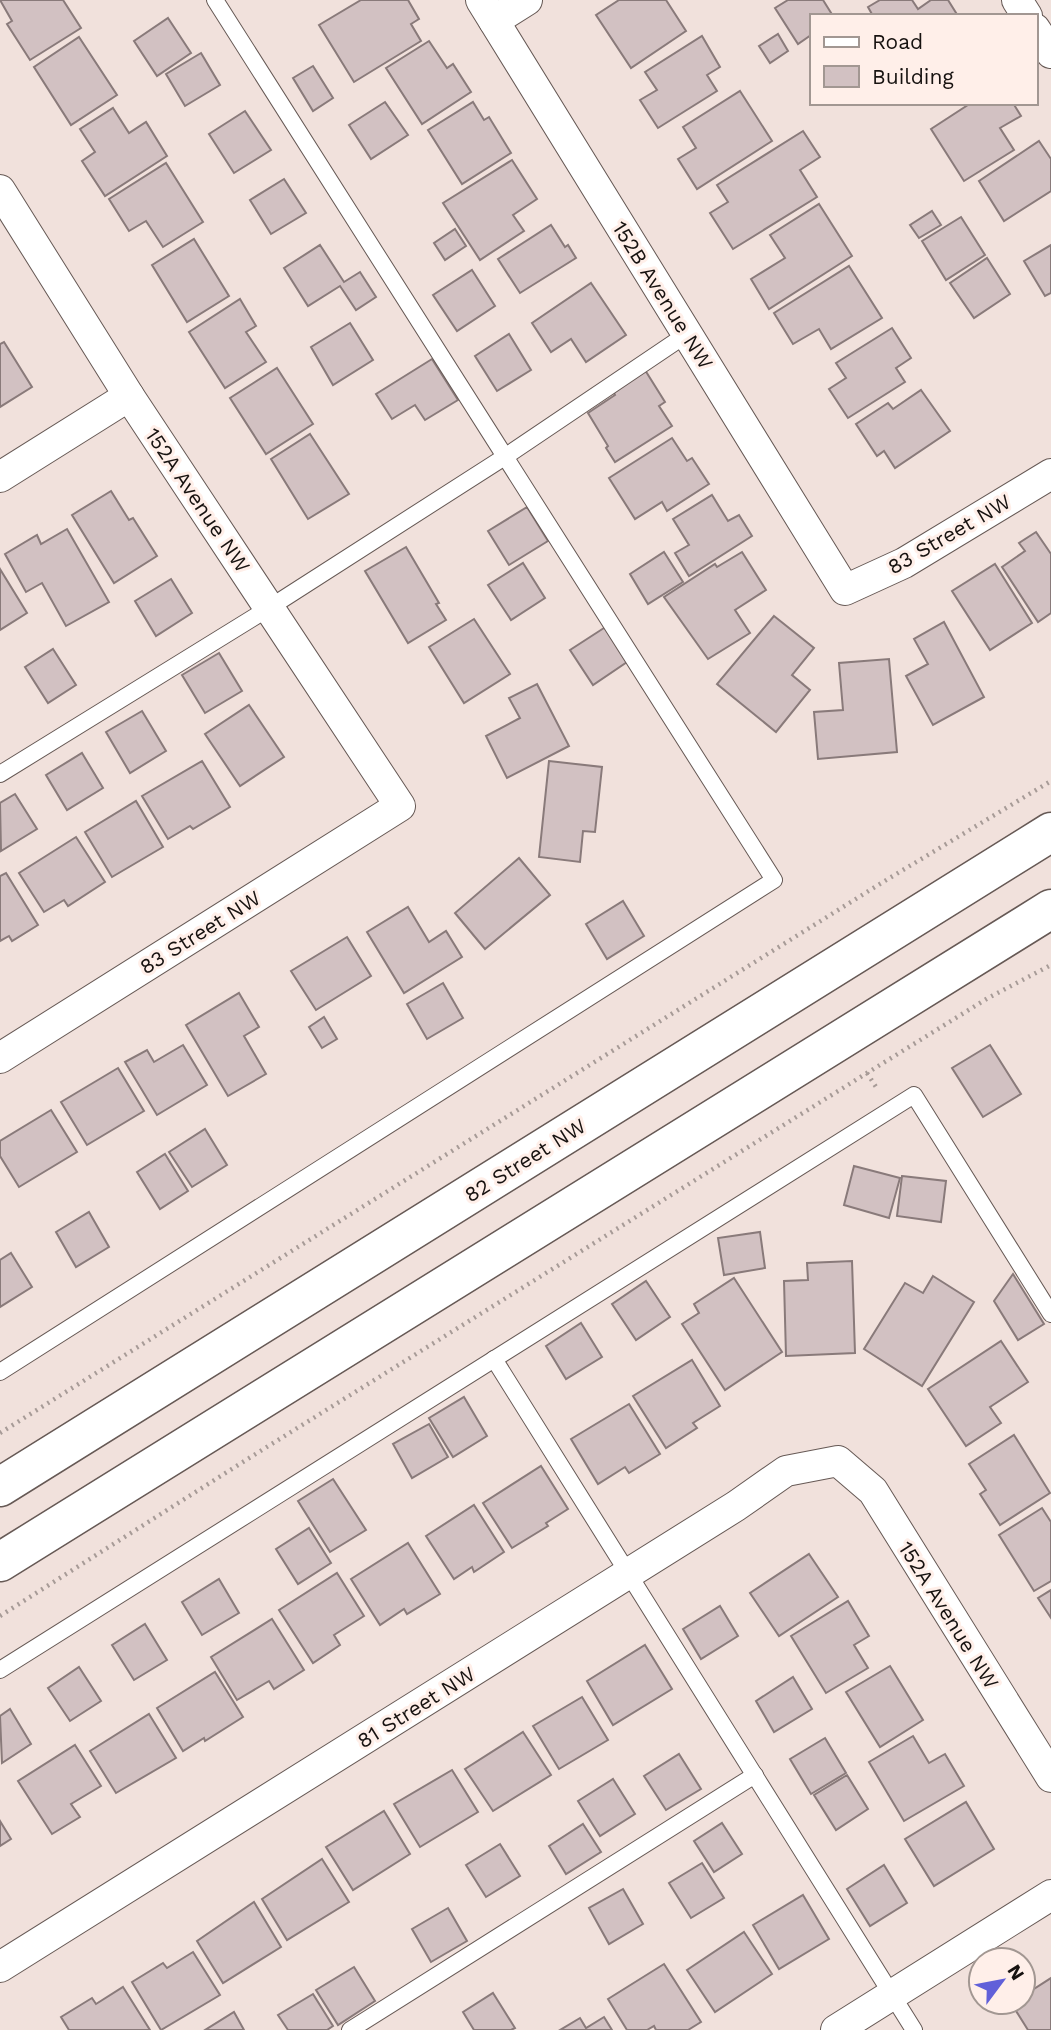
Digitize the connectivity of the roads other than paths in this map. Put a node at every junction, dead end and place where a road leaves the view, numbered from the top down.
1 (215, 0) edge
2 (527, 0) edge
3 (488, 10) edge
4 (1037, 32) edge
5 (1051, 54) edge
6 (0, 190) edge
7 (687, 334) junction
8 (129, 396) junction
9 (506, 456) junction
10 (1051, 474) edge
11 (0, 477) edge
12 (845, 590) joint
13 (269, 608) junction
14 (0, 774) edge
15 (400, 806) joint
16 (1051, 832) edge
17 (1051, 909) edge
18 (0, 1058) edge
19 (1051, 1314) edge
20 (494, 1359) junction
21 (0, 1372) edge
22 (838, 1461) joint
23 (0, 1488) edge
24 (0, 1562) edge
25 (628, 1574) junction
26 (0, 1670) edge
27 (755, 1775) junction
28 (1051, 1777) edge
29 (1051, 1895) edge
30 (0, 1967) edge
31 (892, 1995) junction
32 (351, 2030) edge
33 (836, 2030) edge
34 (914, 2030) edge

1 - 9 lane
2 - 3 street
3 - 7 street, 152B Avenue NW
4 - 5 street
6 - 8 street, 152A Avenue NW
7 - 9 lane
7 - 12 street, 152B Avenue NW
8 - 11 street
8 - 13 street, 152A Avenue NW
9 - 13 lane
9 - 21 lane
10 - 12 street, 83 Street NW
13 - 14 lane
13 - 15 street, 152A Avenue NW
15 - 18 street, 83 Street NW
16 - 23 main road, 82 Street NW
17 - 24 main road
19 - 20 lane
20 - 25 lane
20 - 26 lane
22 - 25 street, 81 Street NW
22 - 28 street, 152A Avenue NW
25 - 27 lane
25 - 30 street, 81 Street NW
27 - 31 lane
27 - 32 lane
29 - 31 street
31 - 33 street
31 - 34 lane

